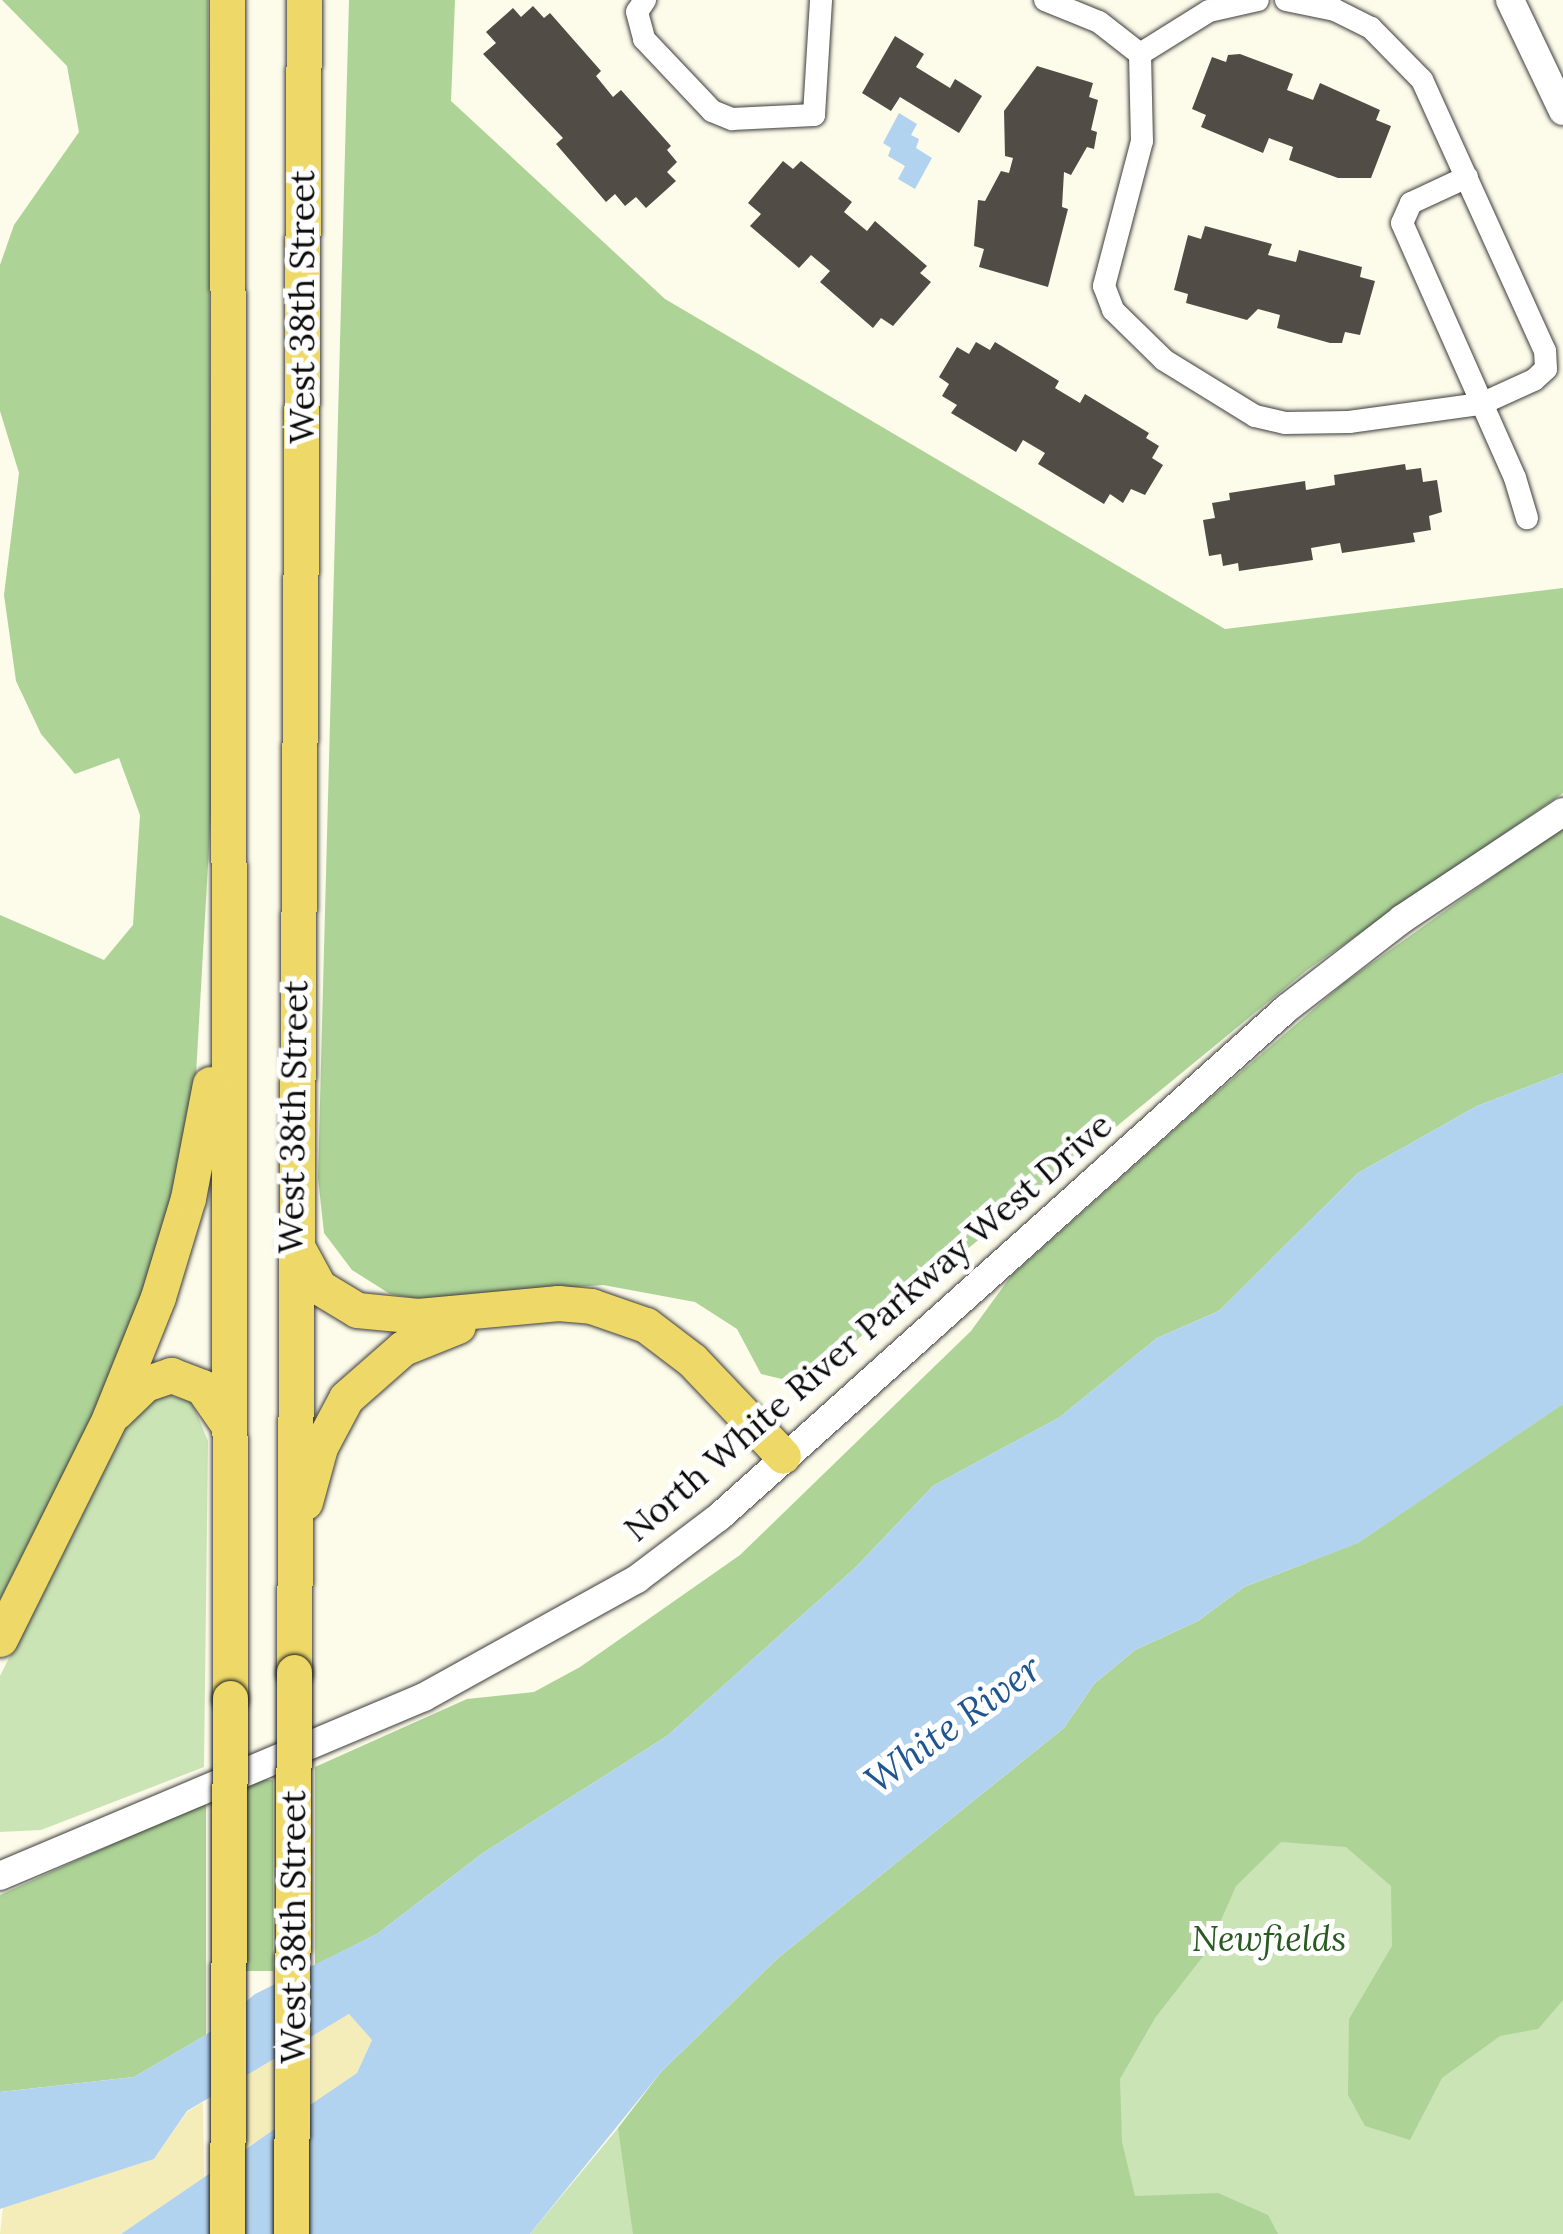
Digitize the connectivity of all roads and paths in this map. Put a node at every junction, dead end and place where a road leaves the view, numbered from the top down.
1 (227, 0) edge
2 (304, 0) edge
3 (645, 0) edge
4 (821, 0) edge
5 (1044, 0) edge
6 (1258, 0) edge
7 (1286, 0) edge
8 (1510, 0) edge
9 (1140, 54) junction
10 (1563, 111) edge
11 (1467, 177) junction
12 (1482, 404) junction
13 (1526, 518) dead end
14 (1563, 812) edge
15 (226, 929) junction
16 (292, 1238) junction
17 (558, 1303) junction
18 (108, 1419) junction
19 (229, 1426) junction
20 (782, 1456) junction
21 (294, 1551) junction
22 (0, 1640) edge
23 (0, 1876) edge
24 (227, 2234) edge
25 (291, 2234) edge

1 - 15 main road, West 38th Street
2 - 16 main road, West 38th Street
3 - 4 street
5 - 9 street
6 - 9 street
7 - 11 street
8 - 10 street
9 - 12 street
11 - 12 street
11 - 12 street
12 - 13 street
14 - 20 street, North White River Parkway West Drive
15 - 18 main road
15 - 19 main road, West 38th Street
16 - 17 main road
16 - 21 main road, West 38th Street
17 - 20 main road
17 - 21 main road
18 - 19 main road
18 - 22 main road
19 - 24 main road, West 38th Street, bridge
20 - 23 street, North White River Parkway West Drive
21 - 25 main road, West 38th Street, bridge

